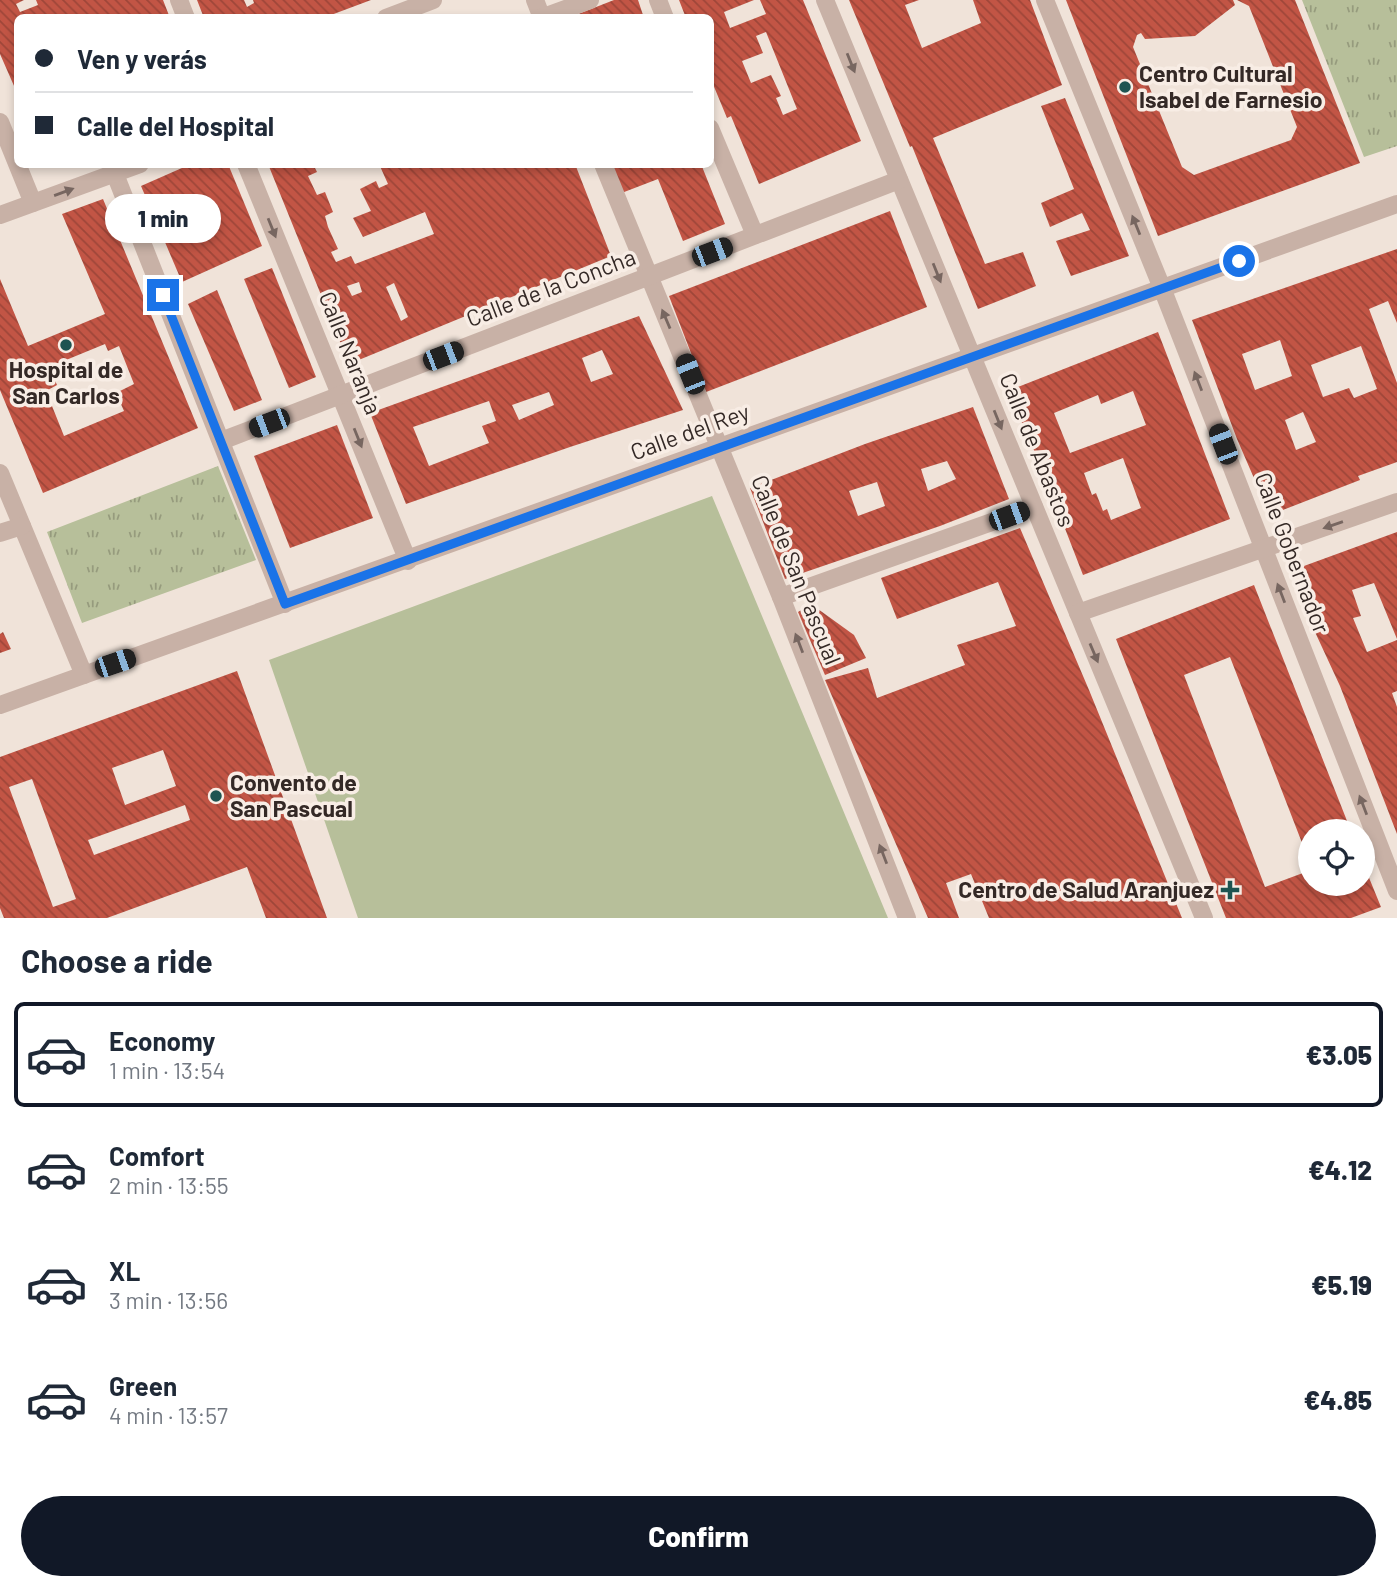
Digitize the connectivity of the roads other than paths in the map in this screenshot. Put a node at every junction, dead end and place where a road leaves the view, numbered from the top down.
1 (433, 0) edge
2 (590, 0) edge
3 (825, 0) edge
4 (1045, 0) edge
5 (396, 14) edge
6 (550, 14) edge
7 (0, 122) edge
8 (714, 138) edge
9 (10, 156) edge
10 (16, 168) edge
11 (130, 168) edge
12 (248, 168) edge
13 (605, 168) edge
14 (115, 174) junction
15 (899, 180) junction
16 (33, 203) junction
17 (1397, 204) edge
18 (0, 215) edge
19 (755, 235) junction
20 (649, 276) junction
21 (1162, 288) junction
22 (972, 357) junction
23 (341, 395) junction
24 (220, 442) junction
25 (720, 448) junction
26 (0, 473) edge
27 (1397, 502) edge
28 (1034, 507) junction
29 (22, 526) junction
30 (0, 533) edge
31 (1264, 548) junction
32 (408, 561) junction
33 (781, 597) junction
34 (285, 604) junction
35 (1077, 613) junction
36 (84, 675) junction
37 (0, 705) edge
38 (1397, 891) edge
39 (907, 918) edge
40 (1204, 918) edge

1 - 5 street
2 - 6 street
3 -> 15 street, Calle de Abastos
21 -> 4 street, Calle Gobernador
7 - 9 street
8 - 19 street
10 - 16 street
11 - 14 street
12 -> 23 street, Calle Naranja
13 - 20 street, Calle de San Pascual
16 -> 14 street
14 - 24 street
15 - 19 street, Calle de la Concha
15 -> 22 street, Calle de Abastos
16 - 18 street
17 - 21 street, Calle del Rey
19 - 20 street, Calle de la Concha
20 - 23 street, Calle de la Concha
25 -> 20 street, Calle de San Pascual
21 - 22 street, Calle del Rey
31 -> 21 street, Calle Gobernador
22 - 25 street, Calle del Rey
22 -> 28 street, Calle de Abastos
23 - 24 street, Calle de la Concha
23 -> 32 street, Calle Naranja
24 - 34 street
25 - 32 street, Calle del Rey
25 - 33 street, Calle de San Pascual
26 - 29 street
27 -> 31 street
28 - 33 street
28 - 35 street, Calle de Abastos
29 - 30 street
29 - 36 street
31 - 35 street
38 -> 31 street, Calle Gobernador
32 - 34 street, Calle del Rey
39 -> 33 street, Calle de San Pascual
34 - 36 street, Calle del Rey
35 -> 40 street, Calle de Abastos
36 - 37 street, Calle del Rey

